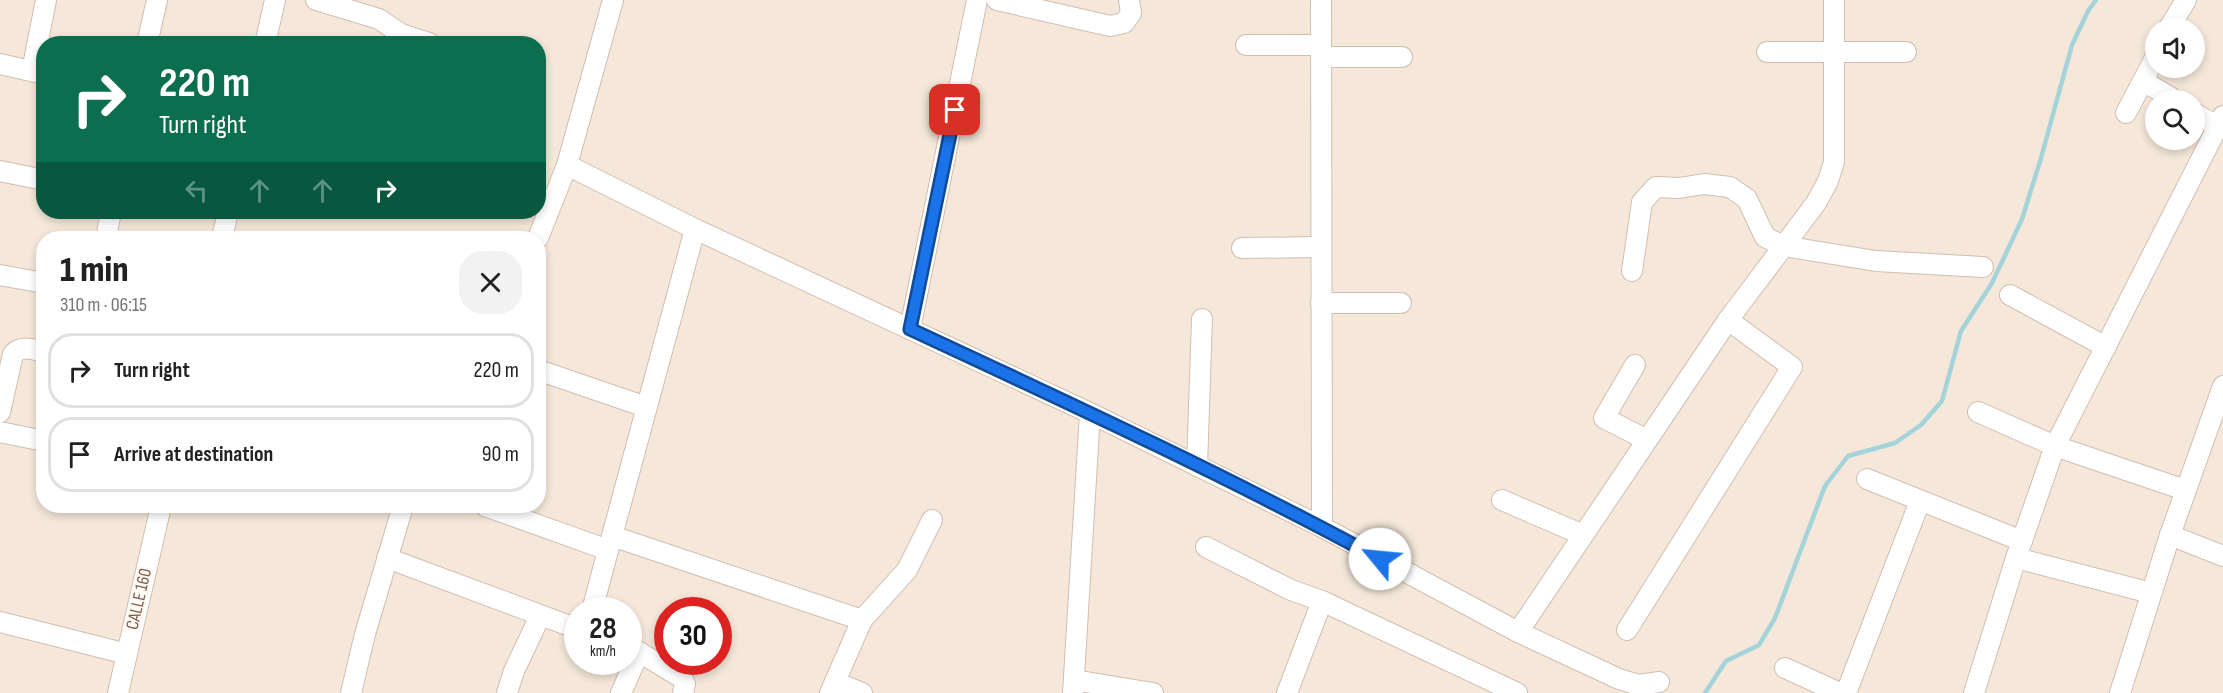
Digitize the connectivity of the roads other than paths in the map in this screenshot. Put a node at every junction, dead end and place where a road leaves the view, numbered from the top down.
1 (46, 0) edge
2 (157, 0) edge
3 (275, 0) edge
4 (316, 0) edge
5 (613, 0) edge
6 (977, 0) edge
7 (997, 0) edge
8 (1129, 0) edge
9 (1321, 0) edge
10 (1834, 0) edge
11 (2186, 0) edge
12 (2175, 18) edge
13 (42, 36) edge
14 (149, 36) edge
15 (267, 36) edge
16 (407, 36) edge
17 (1246, 45) dead end
18 (1321, 51) junction
19 (1767, 52) dead end
20 (1834, 52) junction
21 (1906, 52) dead end
22 (1402, 57) dead end
23 (0, 64) edge
24 (36, 73) edge
25 (2145, 77) edge
26 (2143, 81) junction
27 (2158, 90) edge
28 (2126, 113) dead end
29 (2205, 116) edge
30 (2220, 121) edge
31 (567, 165) junction
32 (0, 171) edge
33 (36, 178) edge
34 (546, 218) edge
35 (695, 229) junction
36 (1783, 246) junction
37 (1321, 247) junction
38 (1242, 248) dead end
39 (1983, 267) dead end
40 (1632, 271) dead end
41 (0, 275) edge
42 (36, 282) edge
43 (2010, 295) dead end
44 (1321, 303) junction
45 (1401, 303) dead end
46 (1202, 319) dead end
47 (1728, 320) junction
48 (910, 329) junction
49 (2106, 347) junction
50 (36, 350) edge
51 (1635, 365) dead end
52 (546, 373) edge
53 (2223, 386) edge
54 (646, 406) junction
55 (0, 412) edge
56 (1978, 412) dead end
57 (1090, 413) junction
58 (2217, 428) edge
59 (0, 432) edge
60 (36, 439) edge
61 (1647, 440) junction
62 (2055, 446) junction
63 (1197, 466) junction
64 (1867, 479) dead end
65 (2185, 490) junction
66 (1502, 500) dead end
67 (1920, 501) junction
68 (159, 513) edge
69 (401, 513) edge
70 (509, 513) edge
71 (932, 520) dead end
72 (1322, 527) junction
73 (1583, 535) junction
74 (2169, 535) junction
75 (610, 543) junction
76 (1206, 547) dead end
77 (2019, 550) junction
78 (2223, 556) edge
79 (387, 558) junction
80 (2151, 593) junction
81 (595, 597) edge
82 (1322, 601) junction
83 (540, 616) junction
84 (862, 620) junction
85 (0, 622) edge
86 (564, 624) edge
87 (1627, 630) dead end
88 (1518, 632) junction
89 (127, 654) junction
90 (642, 655) edge
91 (1785, 668) dead end
92 (626, 675) edge
93 (1659, 682) dead end
94 (1073, 686) edge
95 (833, 687) edge
96 (118, 693) edge
97 (351, 693) edge
98 (507, 693) edge
99 (621, 693) edge
100 (683, 693) edge
101 (862, 693) edge
102 (1153, 693) edge
103 (1287, 693) edge
104 (1517, 693) edge
105 (1840, 693) edge
106 (1846, 693) edge
107 (1974, 693) edge
108 (2120, 693) edge

1 - 13 street
2 - 14 street
3 - 15 street
4 - 16 street
5 - 31 street
6 - 48 street
7 - 8 street
9 - 18 street
10 - 20 street
11 - 12 street
17 - 18 street
18 - 22 street
18 - 37 street
19 - 20 street
20 - 21 street
20 - 36 street
23 - 24 street
25 - 26 street
26 - 27 street
26 - 28 street
29 - 30 street
30 - 49 street
31 - 34 street
31 - 35 street
32 - 33 street
35 - 48 street
35 - 54 street
36 - 39 street
36 - 40 street
36 - 47 street
37 - 38 street
37 - 44 street
41 - 42 street
43 - 49 street
44 - 45 street
44 - 72 street
46 - 63 street
47 - 61 street
47 - 87 street
48 - 57 street
49 - 62 street
50 - 55 street
51 - 61 street
52 - 54 street
53 - 58 street
54 - 75 street
56 - 62 street
57 - 63 street
57 - 94 street
58 - 65 street
59 - 60 street
61 - 73 street
62 - 65 street
62 - 77 street
63 - 72 street
64 - 67 street
65 - 74 street
66 - 73 street
67 - 77 street
67 - 106 street
68 - 89 street, CALLE 160
69 - 79 street
70 - 75 street
71 - 84 street
72 - 88 street
73 - 88 street
74 - 78 street
74 - 80 street
75 - 81 street
75 - 84 street
76 - 82 street
77 - 80 street
77 - 107 street
79 - 83 street
79 - 97 street
80 - 108 street
82 - 103 street
82 - 104 street
83 - 86 street
83 - 98 street
84 - 95 street
85 - 89 street
88 - 93 street
89 - 96 street, CALLE 160
90 - 100 street
91 - 105 street
92 - 99 street
94 - 102 street
95 - 101 street

